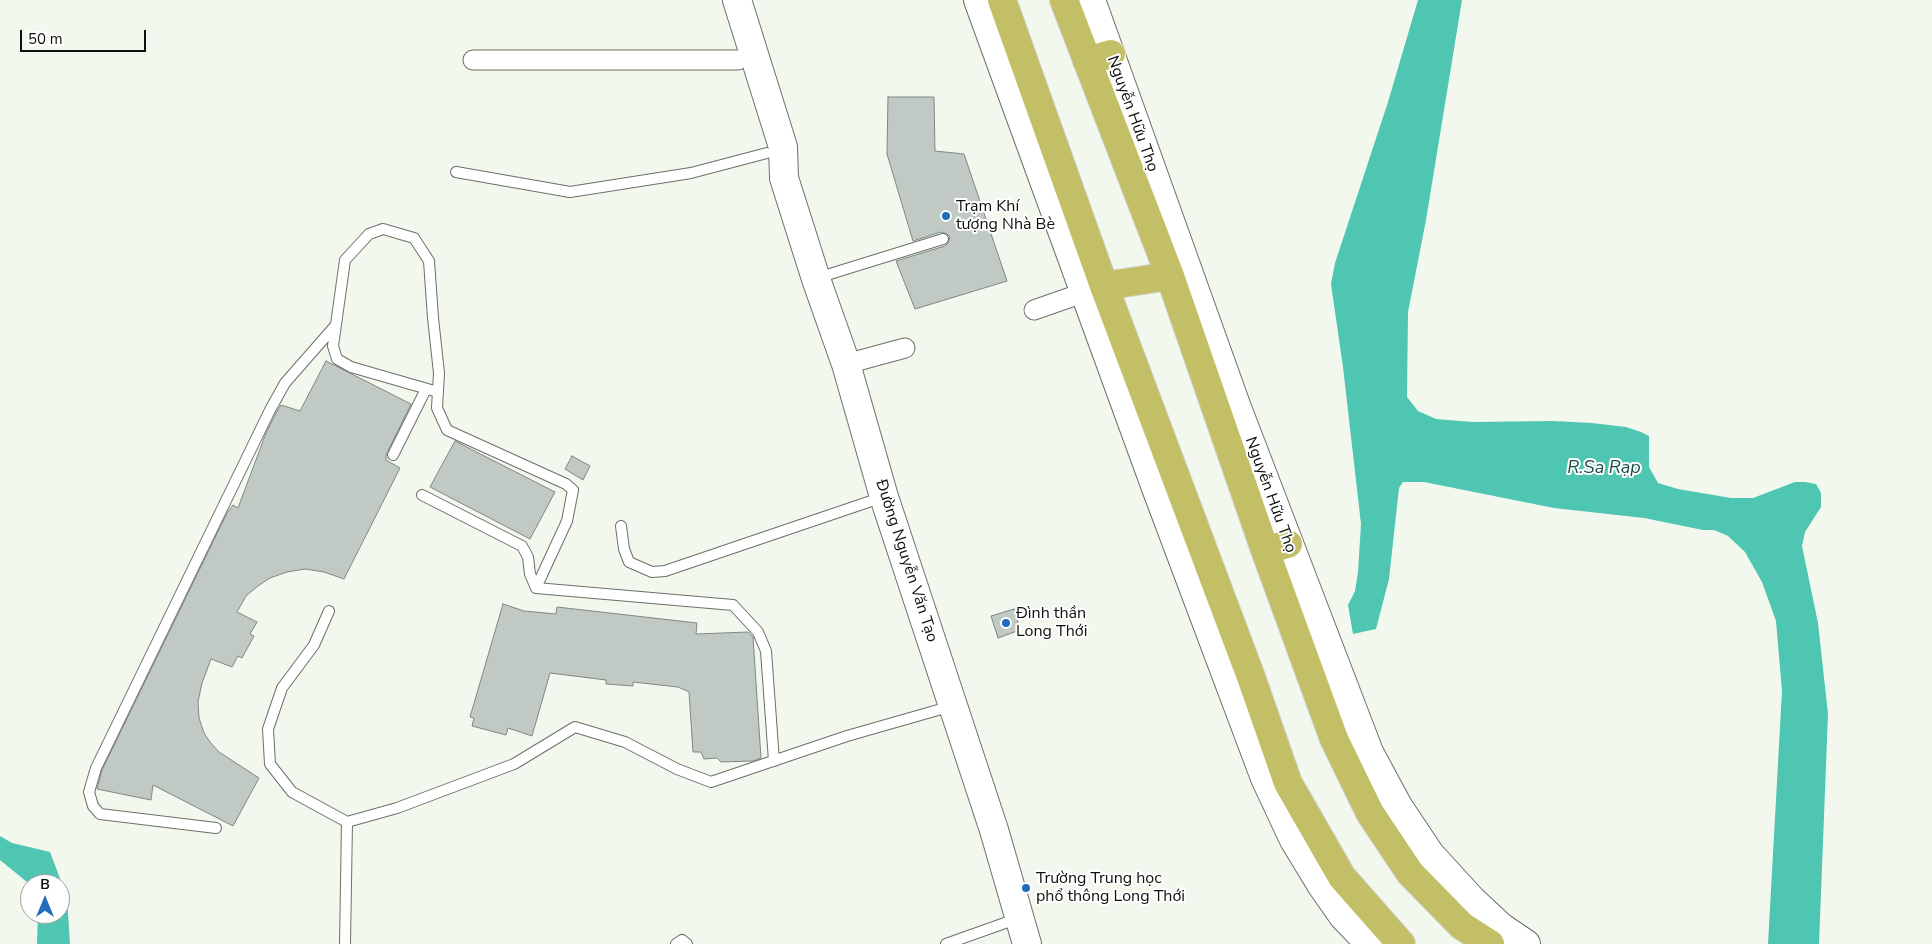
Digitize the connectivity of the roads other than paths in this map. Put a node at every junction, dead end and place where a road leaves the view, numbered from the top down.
1 (719, 0) edge
2 (737, 0) edge
3 (978, 0) edge
4 (1002, 0) edge
5 (1064, 0) edge
6 (1091, 0) edge
7 (1099, 58) junction
8 (473, 60) dead end
9 (738, 60) junction
10 (767, 153) junction
11 (456, 172) dead end
12 (784, 178) junction
13 (943, 239) dead end
14 (1170, 276) junction
15 (816, 279) junction
16 (1094, 290) junction
17 (1034, 310) dead end
18 (336, 326) junction
19 (905, 348) dead end
20 (846, 364) junction
21 (426, 389) junction
22 (1132, 391) junction
23 (438, 392) junction
24 (394, 455) dead end
25 (422, 495) dead end
26 (884, 497) junction
27 (621, 526) dead end
28 (1276, 547) junction
29 (536, 588) junction
30 (329, 611) dead end
31 (953, 706) junction
32 (774, 761) junction
33 (347, 822) junction
34 (216, 828) dead end
35 (1020, 918) junction
36 (345, 944) edge
37 (676, 944) edge
38 (687, 944) edge
39 (946, 944) edge
40 (1028, 944) edge
41 (1370, 944) edge
42 (1401, 944) edge
43 (1490, 944) edge
44 (1526, 944) edge

1 - 9 main road, Đường Nguyễn Văn Tạo
2 - 12 main road, Đường Nguyễn Văn Tạo
3 - 16 main road
4 - 16 main road
5 - 7 main road, Nguyễn Hữu Thọ
6 - 7 main road, Nguyễn Hữu Thọ
7 - 14 main road, Nguyễn Hữu Thọ
7 - 28 main road, Nguyễn Hữu Thọ
8 - 9 street
9 - 10 main road, Đường Nguyễn Văn Tạo
10 - 11 lane
10 - 12 main road, Đường Nguyễn Văn Tạo
12 - 15 main road, Đường Nguyễn Văn Tạo
13 - 15 lane
14 - 16 main road
14 - 28 main road, Nguyễn Hữu Thọ
15 - 20 main road, Đường Nguyễn Văn Tạo
16 - 17 street
16 - 22 main road
18 - 21 lane
18 - 23 lane
18 - 34 lane
19 - 20 street
20 - 26 main road, Đường Nguyễn Văn Tạo
21 - 23 lane
21 - 24 lane
22 - 41 main road
22 - 42 main road
23 - 29 lane
25 - 29 lane
26 - 27 lane
26 - 31 main road, Đường Nguyễn Văn Tạo
28 - 43 main road, Nguyễn Hữu Thọ
28 - 44 main road, Nguyễn Hữu Thọ
29 - 32 lane
30 - 33 lane
31 - 32 lane
31 - 35 main road, Đường Nguyễn Văn Tạo
32 - 33 lane
33 - 36 lane
35 - 39 lane
35 - 40 main road, Đường Nguyễn Văn Tạo
37 - 38 lane

